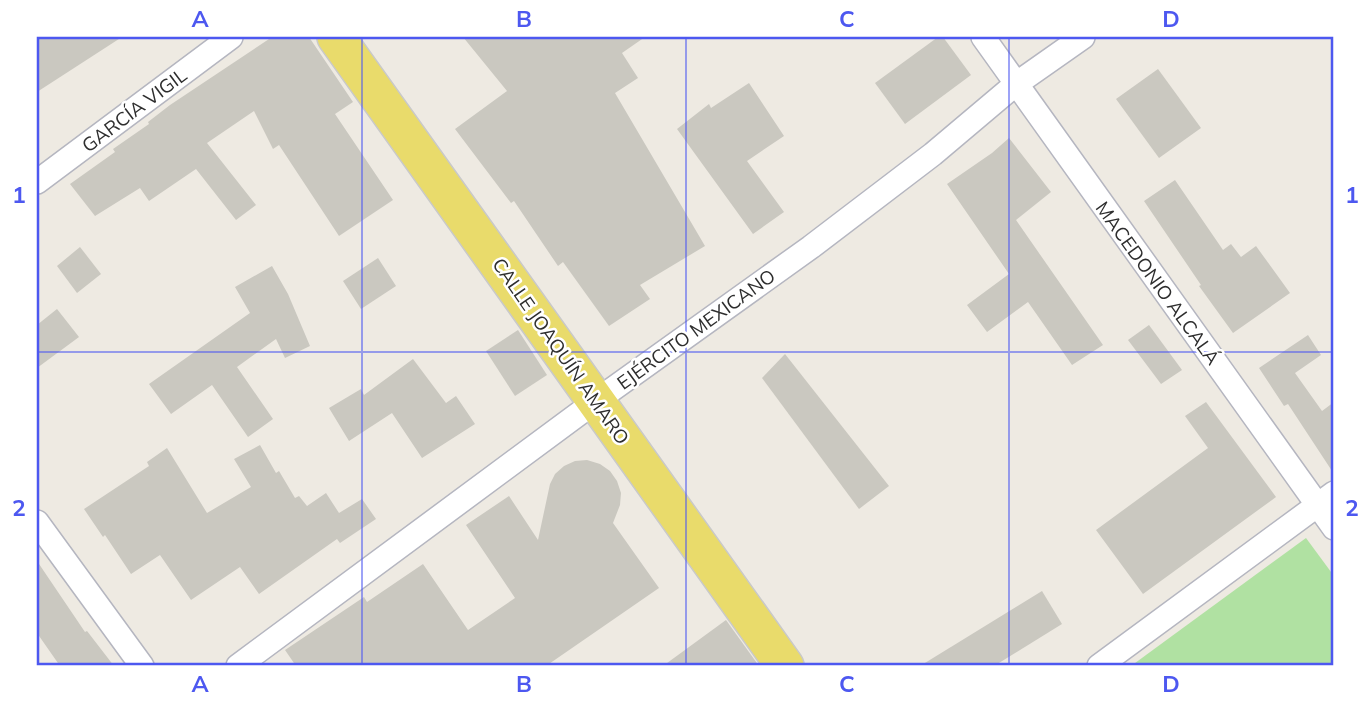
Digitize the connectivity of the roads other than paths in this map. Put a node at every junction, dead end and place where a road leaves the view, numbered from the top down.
1 (231, 37) edge
2 (336, 37) edge
3 (983, 37) edge
4 (1083, 37) edge
5 (1016, 84) junction
6 (37, 182) edge
7 (596, 401) junction
8 (1326, 498) edge
9 (37, 522) edge
10 (1334, 528) edge
11 (142, 666) edge
12 (238, 666) edge
13 (785, 666) edge
14 (1098, 666) edge

1 - 6 street, GARCÍA VIGIL
2 - 7 main road, CALLE JOAQUÍN AMARO
3 - 5 street, MACEDONIO ALCALÁ
4 - 5 street, EJÉRCITO MEXICANO
5 - 7 street, EJÉRCITO MEXICANO
5 - 8 street, MACEDONIO ALCALÁ
7 - 12 street, EJÉRCITO MEXICANO
7 - 13 main road, CALLE JOAQUÍN AMARO
8 - 10 street, MACEDONIO ALCALÁ
8 - 14 street
9 - 11 street

